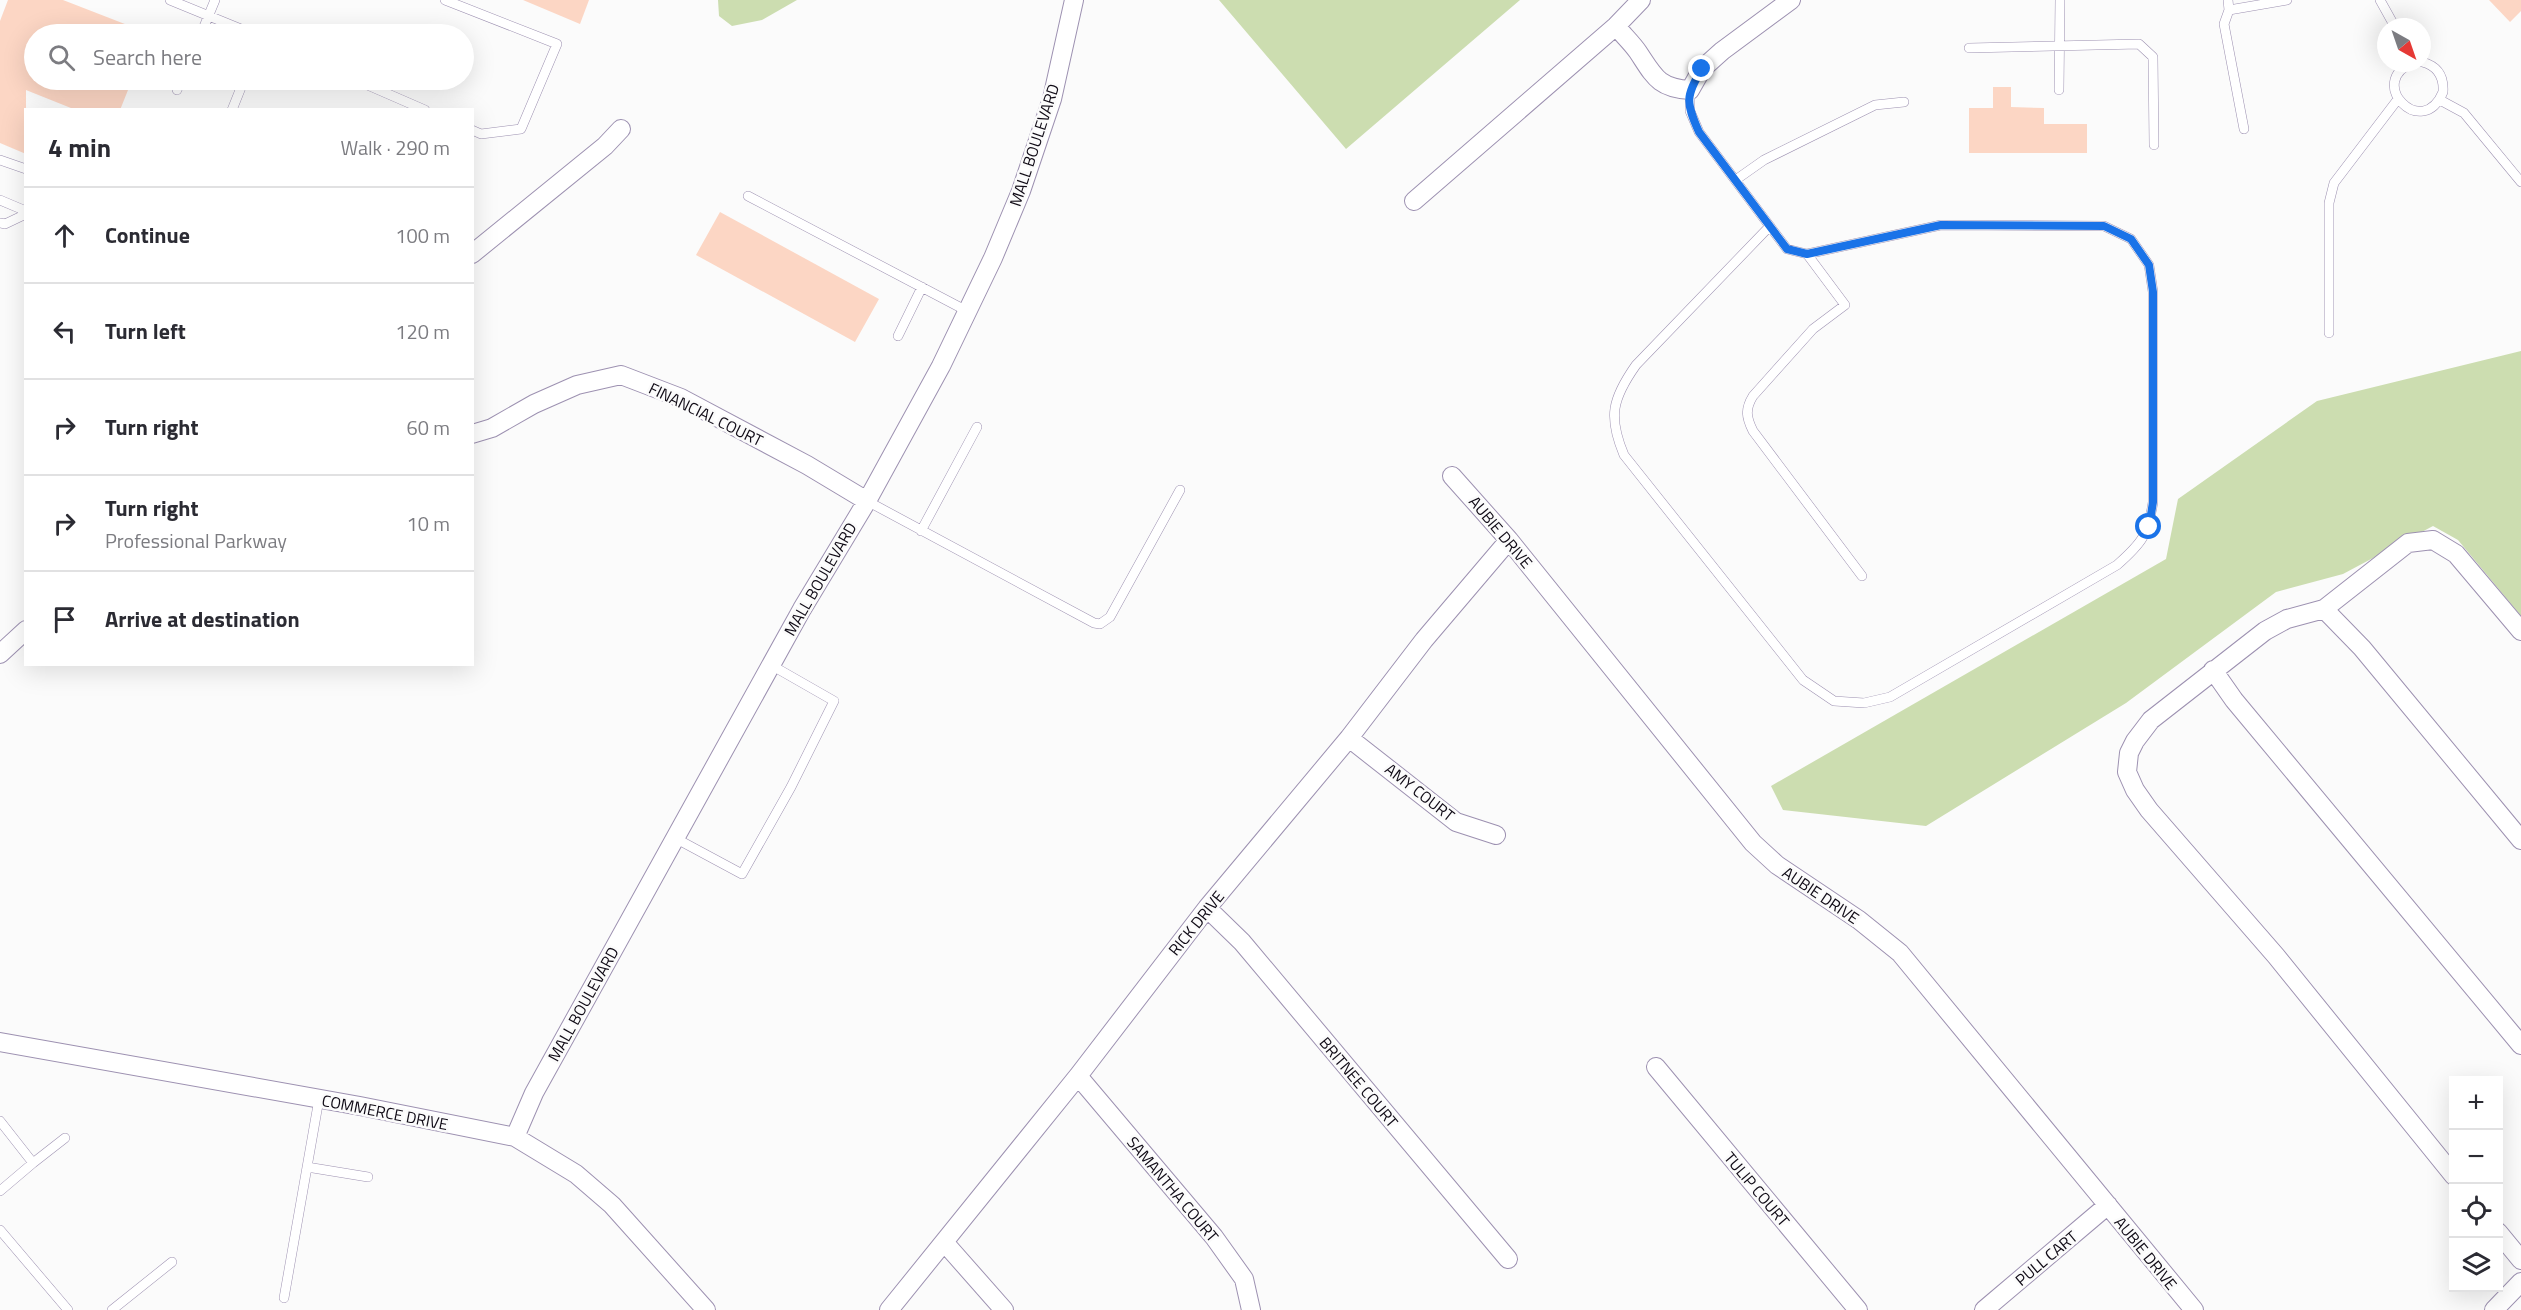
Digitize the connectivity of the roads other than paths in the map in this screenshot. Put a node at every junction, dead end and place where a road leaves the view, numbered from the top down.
1 (170, 0) edge
2 (215, 0) edge
3 (445, 0) edge
4 (1074, 0) edge
5 (1641, 0) edge
6 (1791, 0) edge
7 (2060, 0) edge
8 (2287, 0) edge
9 (2380, 0) edge
10 (2228, 5) edge
11 (209, 15) junction
12 (2390, 18) edge
13 (205, 24) edge
14 (230, 24) edge
15 (1616, 26) junction
16 (2059, 45) junction
17 (1970, 48) dead end
18 (2431, 66) edge
19 (2401, 72) edge
20 (240, 90) edge
21 (379, 90) edge
22 (1690, 90) junction
23 (2059, 90) dead end
24 (2398, 99) junction
25 (2440, 100) junction
26 (1904, 102) dead end
27 (233, 108) edge
28 (420, 108) edge
29 (621, 129) dead end
30 (2244, 129) dead end
31 (474, 131) edge
32 (2154, 145) dead end
33 (0, 160) edge
34 (24, 168) edge
35 (1737, 179) junction
36 (2521, 182) edge
37 (748, 196) dead end
38 (0, 200) edge
39 (1414, 201) dead end
40 (24, 211) edge
41 (24, 213) edge
42 (0, 223) edge
43 (1770, 226) junction
44 (474, 252) edge
45 (1807, 254) junction
46 (922, 287) junction
47 (967, 311) junction
48 (2329, 333) dead end
49 (898, 336) dead end
50 (977, 427) dead end
51 (474, 433) edge
52 (1452, 476) dead end
53 (1180, 490) dead end
54 (867, 501) junction
55 (921, 531) junction
56 (1509, 540) junction
57 (1862, 576) dead end
58 (2324, 609) junction
59 (24, 632) edge
60 (2521, 632) edge
61 (0, 654) edge
62 (771, 665) junction
63 (2213, 670) junction
64 (1349, 738) junction
65 (1496, 835) dead end
66 (675, 838) junction
67 (2521, 840) edge
68 (1207, 908) junction
69 (0, 1042) edge
70 (2521, 1045) edge
71 (1656, 1067) dead end
72 (1078, 1076) junction
73 (319, 1100) junction
74 (0, 1121) edge
75 (515, 1137) junction
76 (65, 1138) dead end
77 (33, 1163) junction
78 (307, 1167) junction
79 (2449, 1170) edge
80 (368, 1177) dead end
81 (0, 1191) edge
82 (2108, 1205) junction
83 (0, 1230) edge
84 (2503, 1237) edge
85 (944, 1242) junction
86 (1508, 1258) dead end
87 (2521, 1260) edge
88 (172, 1262) dead end
89 (2521, 1282) edge
90 (284, 1298) dead end
91 (68, 1310) edge
92 (112, 1310) edge
93 (706, 1310) edge
94 (889, 1310) edge
95 (1004, 1310) edge
96 (1251, 1310) edge
97 (1858, 1310) edge
98 (1984, 1310) edge
99 (2194, 1310) edge
100 (2494, 1310) edge

1 - 11 lane
2 - 11 lane
3 - 31 lane
4 - 47 street, MALL BOULEVARD
5 - 15 street
6 - 22 street
7 - 16 lane
8 - 10 lane
9 - 12 lane
10 - 30 lane
11 - 13 lane
11 - 14 lane
15 - 22 street
15 - 39 street
16 - 17 lane
16 - 23 lane
16 - 32 lane
18 - 25 lane
19 - 24 lane
20 - 27 lane
21 - 28 lane
22 - 35 lane
24 - 25 lane
24 - 48 lane
25 - 36 lane
26 - 35 lane
29 - 44 street
33 - 34 lane
35 - 43 lane
37 - 46 lane
38 - 40 lane
41 - 42 lane
43 - 45 lane
43 - 45 lane
45 - 57 lane
46 - 47 lane
46 - 49 lane
47 - 54 street, MALL BOULEVARD
50 - 55 lane
51 - 54 street, FINANCIAL COURT
52 - 56 street, AUBIE DRIVE
53 - 55 lane
54 - 55 lane
54 - 62 street, MALL BOULEVARD
56 - 64 street, RICK DRIVE
56 - 82 street, AUBIE DRIVE
58 - 60 street
58 - 63 street
58 - 67 street
59 - 61 street
62 - 66 street, MALL BOULEVARD
62 - 66 lane
63 - 70 street
63 - 79 street
64 - 65 street, AMY COURT
64 - 68 street, RICK DRIVE
66 - 75 street, MALL BOULEVARD
68 - 72 street, RICK DRIVE
68 - 86 street, BRITNEE COURT
69 - 73 street, COMMERCE DRIVE
71 - 97 street, TULIP COURT
72 - 85 street, RICK DRIVE
72 - 96 street, SAMANTHA COURT
73 - 75 street, COMMERCE DRIVE
73 - 78 lane
74 - 77 lane
75 - 93 street, COMMERCE DRIVE
76 - 77 lane
77 - 81 lane
78 - 80 lane
78 - 90 lane
82 - 98 street, PULL CART
82 - 99 street, AUBIE DRIVE
83 - 91 lane
84 - 87 street
85 - 94 street, RICK DRIVE
85 - 95 street
88 - 92 lane
89 - 100 street

